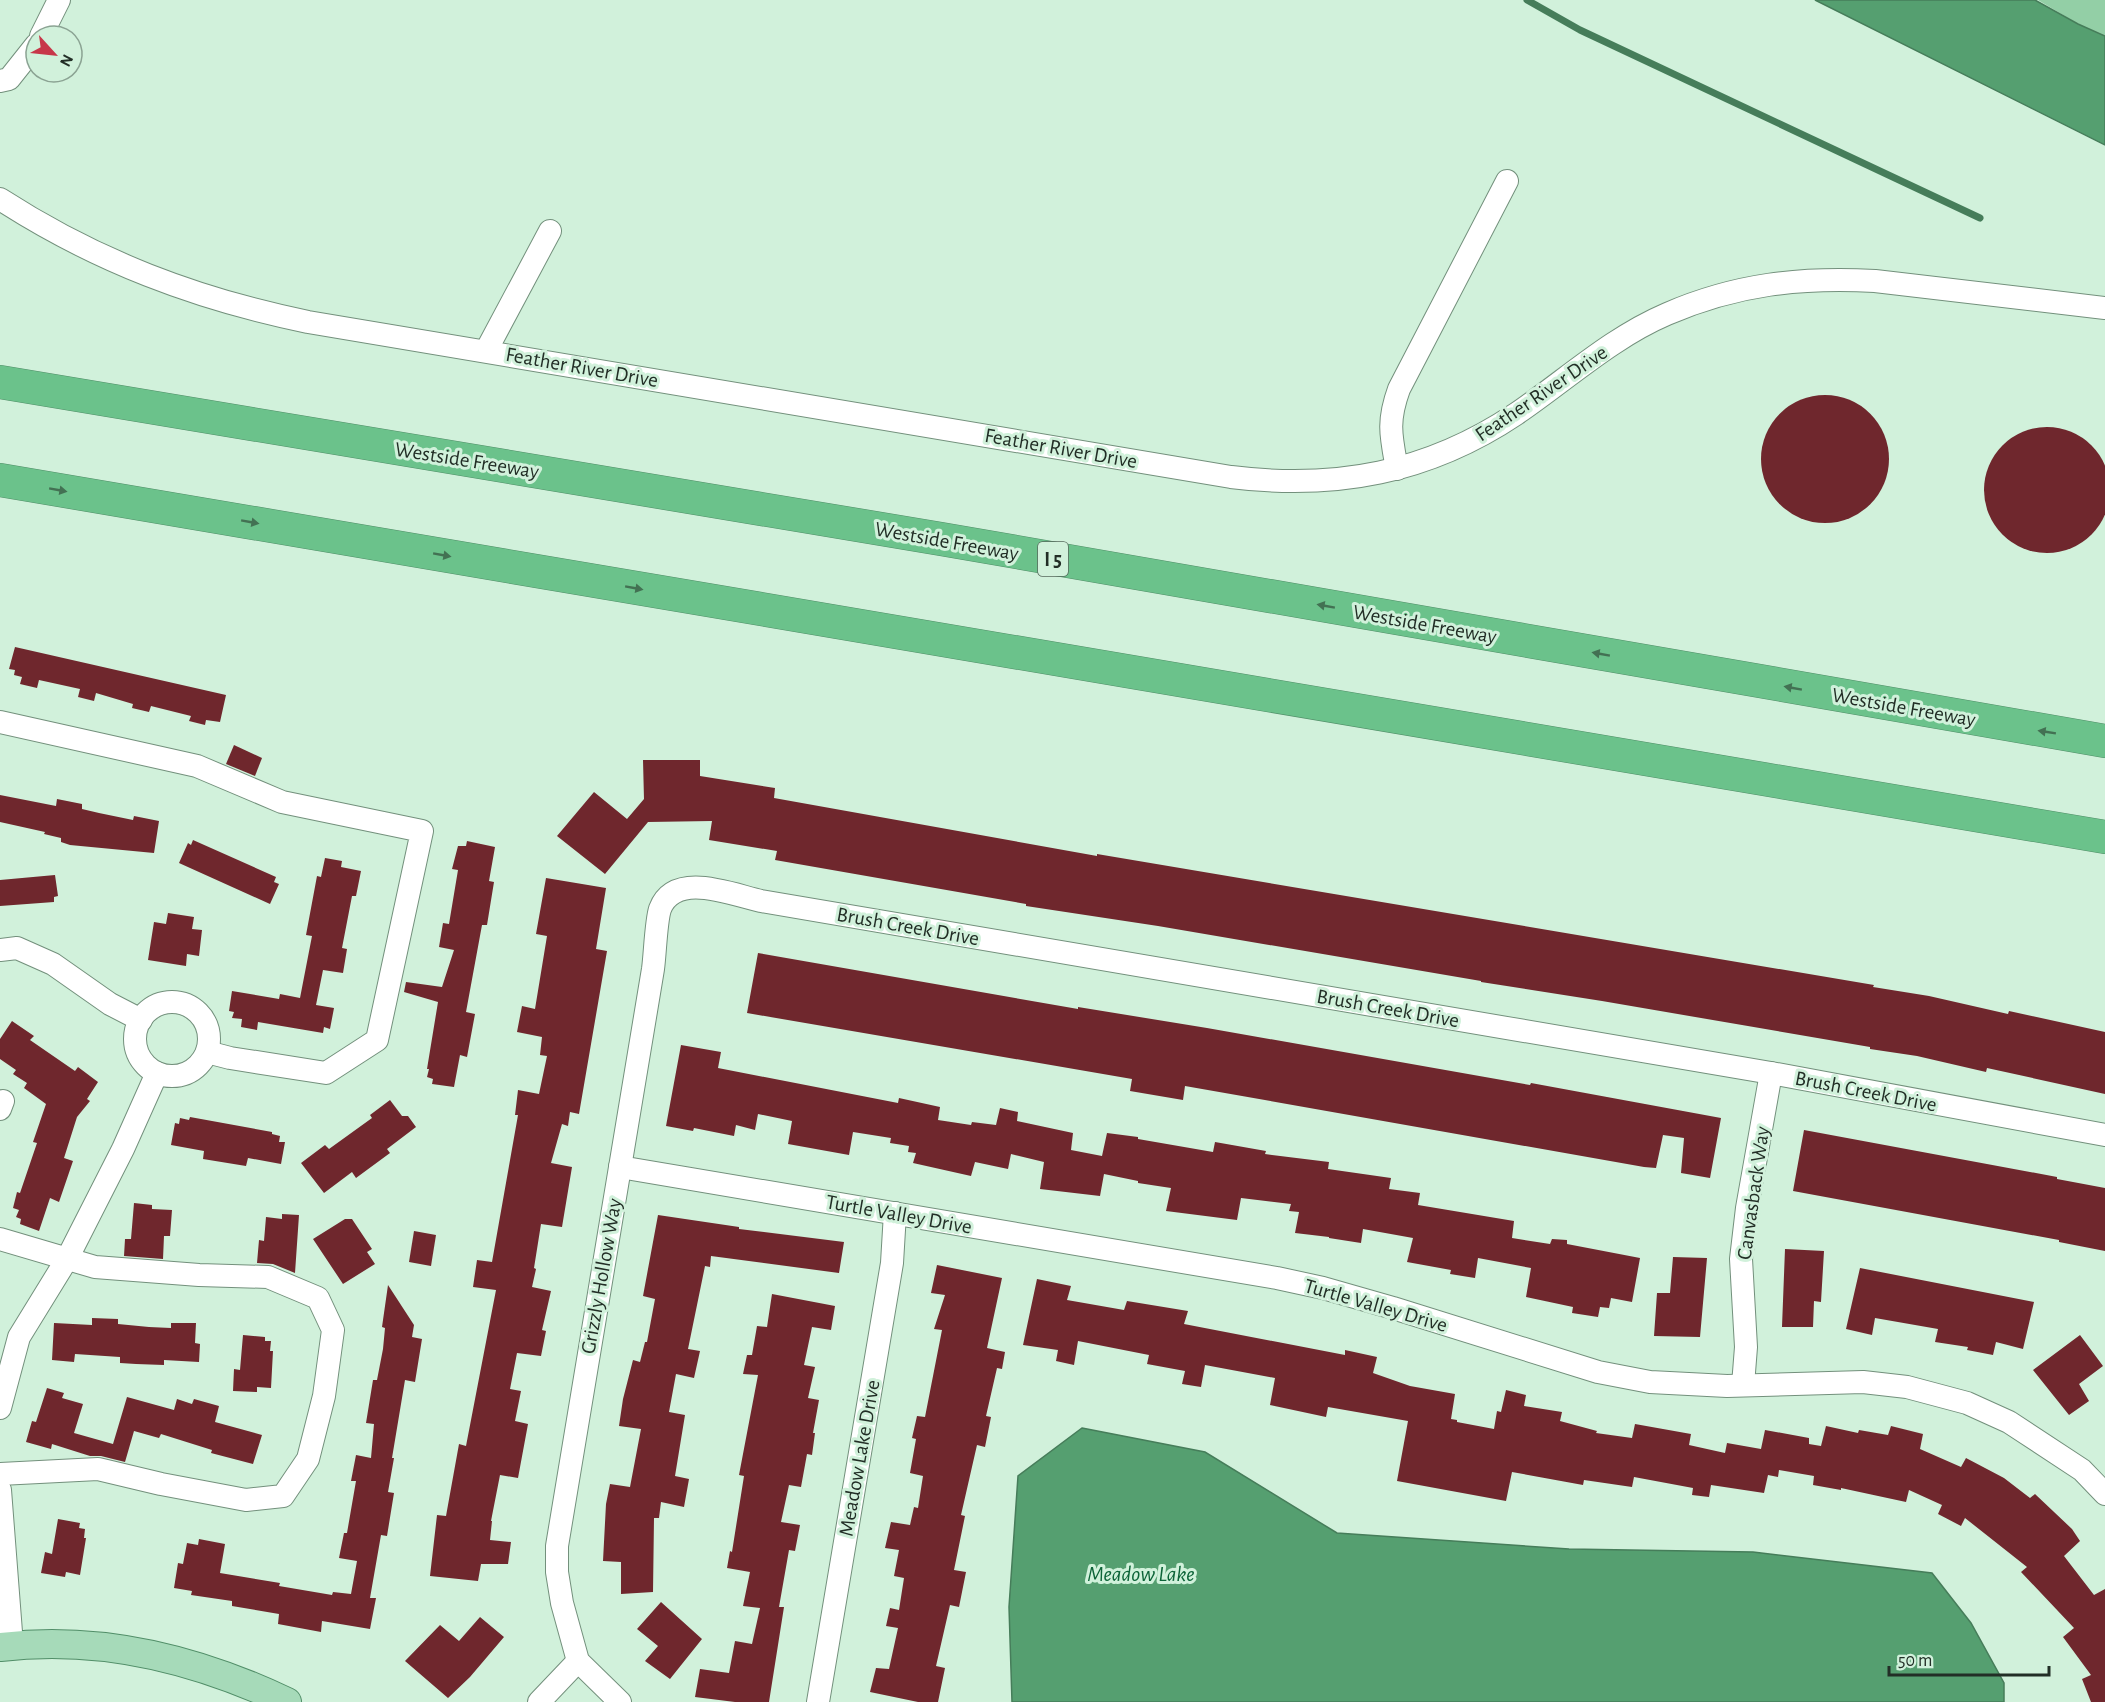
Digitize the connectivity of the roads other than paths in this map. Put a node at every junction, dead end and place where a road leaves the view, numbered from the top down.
1 (59, 0) edge
2 (47, 24) edge
3 (24, 60) edge
4 (0, 81) edge
5 (1507, 180) dead end
6 (0, 199) edge
7 (550, 231) dead end
8 (2105, 308) edge
9 (486, 351) junction
10 (0, 382) edge
11 (1397, 469) junction
12 (0, 480) edge
13 (0, 723) edge
14 (2105, 741) edge
15 (2105, 837) edge
16 (672, 894) joint
17 (0, 950) edge
18 (141, 1020) junction
19 (207, 1052) junction
20 (157, 1072) junction
21 (1771, 1073) junction
22 (2105, 1135) edge
23 (620, 1167) junction
24 (895, 1213) junction
25 (0, 1239) edge
26 (67, 1259) junction
27 (1743, 1385) junction
28 (0, 1408) edge
29 (0, 1474) edge
30 (0, 1490) edge
31 (2104, 1492) edge
32 (6, 1646) edge
33 (578, 1660) junction
34 (287, 1702) edge
35 (539, 1702) edge
36 (620, 1702) edge
37 (818, 1702) edge

1 - 2 street
3 - 4 street
5 - 11 street
6 - 9 street, Feather River Drive
7 - 9 street
8 - 11 street, Feather River Drive
9 - 11 street, Feather River Drive
14 -> 10 highway, Westside Freeway / I 5
12 -> 15 highway
13 - 19 street
16 - 21 street, Brush Creek Drive
16 - 23 street, Grizzly Hollow Way
17 - 18 street
18 - 19 street
18 - 20 street
19 - 20 street
20 - 26 street
21 - 22 street, Brush Creek Drive
21 - 27 street, Canvasback Way
23 - 24 street, Turtle Valley Drive
23 - 33 street, Grizzly Hollow Way
24 - 27 street, Turtle Valley Drive
24 - 37 street, Meadow Lake Drive
25 - 26 street
26 - 28 street
26 - 29 street
27 - 31 street, Turtle Valley Drive
30 - 32 street
32 - 34 main road
33 - 35 street
33 - 36 street, Grizzly Hollow Way

